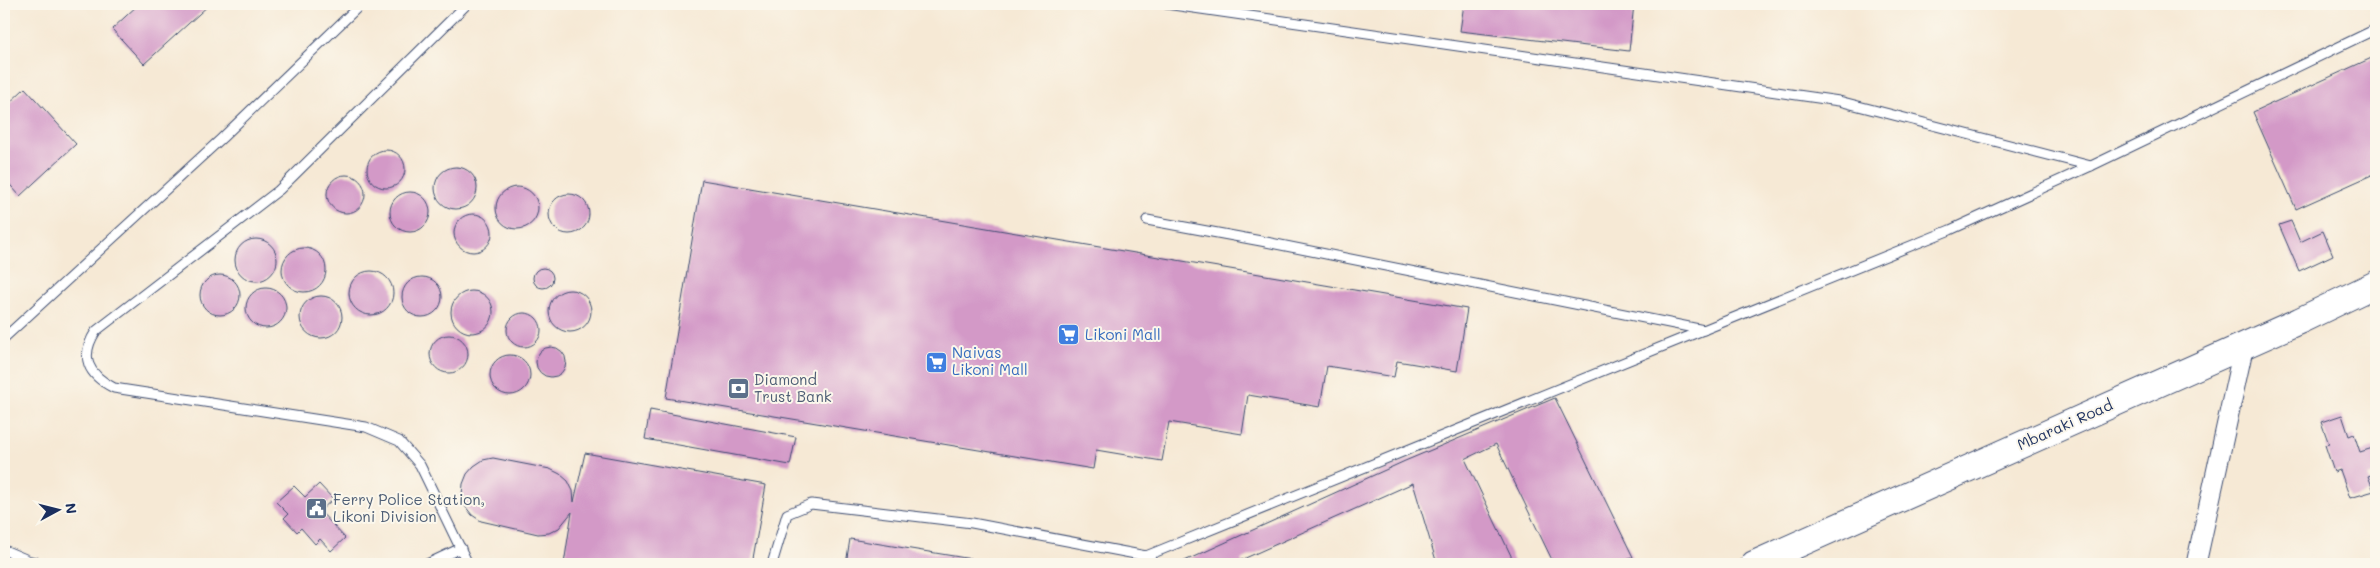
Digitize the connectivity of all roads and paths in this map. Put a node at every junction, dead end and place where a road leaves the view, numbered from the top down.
1 (361, 4) edge
2 (467, 4) edge
3 (1166, 4) edge
4 (2376, 30) edge
5 (2091, 166) junction
6 (1147, 220) dead end
7 (2376, 284) edge
8 (1705, 330) junction
9 (4, 338) edge
10 (2244, 345) junction
11 (461, 548) junction
12 (4, 550) edge
13 (46, 564) edge
14 (427, 564) edge
15 (468, 564) edge
16 (772, 564) edge
17 (1754, 564) edge
18 (2196, 564) edge

1 - 9 lane
2 - 11 lane
3 - 5 lane
4 - 5 lane
5 - 8 lane
6 - 8 lane
7 - 10 main road, Mbaraki Road
8 - 16 lane
10 - 17 main road, Mbaraki Road
10 - 18 street
11 - 14 lane
11 - 15 lane
12 - 13 lane

